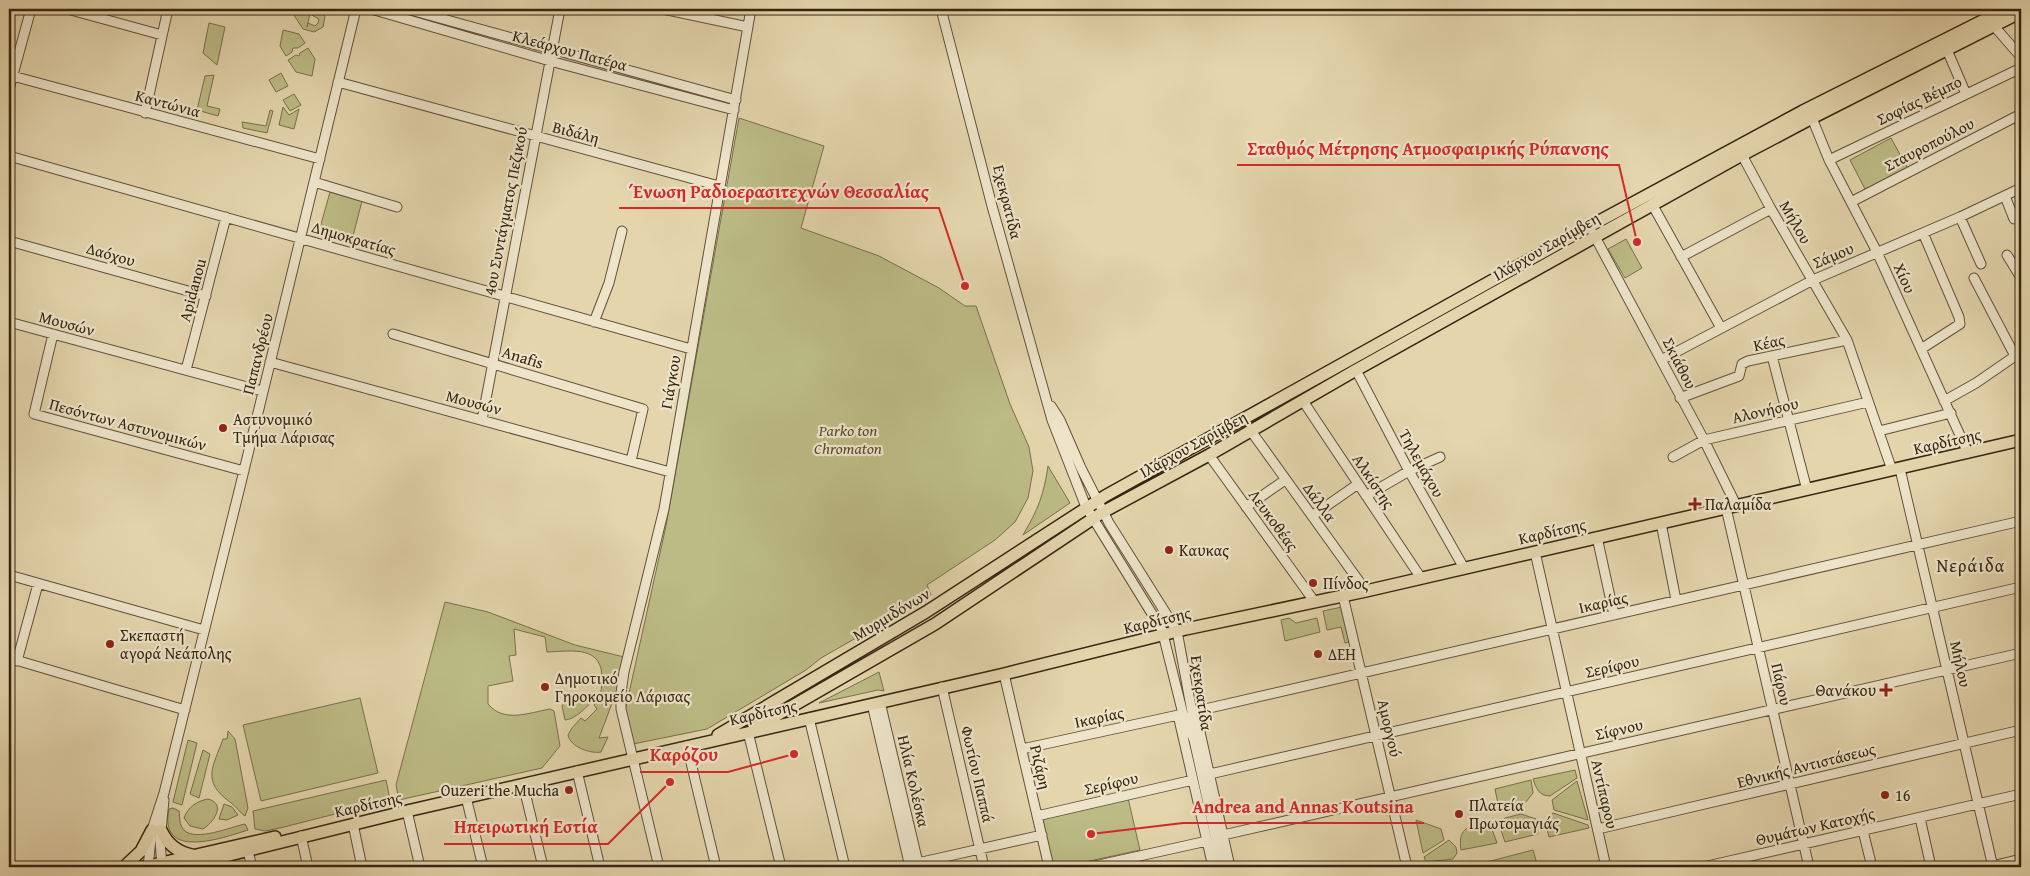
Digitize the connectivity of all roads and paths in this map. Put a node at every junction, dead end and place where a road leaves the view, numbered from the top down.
1 (31, 9) edge
2 (66, 9) edge
3 (168, 9) edge
4 (356, 9) edge
5 (371, 9) edge
6 (407, 9) edge
7 (560, 9) edge
8 (662, 9) edge
9 (750, 9) edge
10 (941, 9) edge
11 (2006, 9) edge
12 (2021, 12) edge
13 (1994, 26) junction
14 (748, 27) junction
15 (162, 35) junction
16 (553, 50) junction
17 (1947, 50) junction
18 (2021, 57) edge
19 (550, 61) junction
20 (2021, 68) edge
21 (11, 75) edge
22 (338, 82) junction
23 (9, 89) edge
24 (1966, 94) junction
25 (736, 100) junction
26 (734, 110) junction
27 (145, 113) junction
28 (2021, 114) edge
29 (1812, 118) junction
30 (535, 136) junction
31 (1742, 155) junction
32 (9, 156) edge
33 (320, 159) junction
34 (1830, 160) junction
35 (314, 182) junction
36 (719, 186) junction
37 (2021, 188) edge
38 (2005, 196) junction
39 (1851, 202) junction
40 (1652, 204) junction
41 (397, 207) dead end
42 (1771, 209) junction
43 (226, 217) junction
44 (1960, 217) junction
45 (2014, 219) dead end
46 (622, 231) dead end
47 (1593, 231) junction
48 (1922, 233) junction
49 (300, 238) junction
50 (9, 241) edge
51 (1877, 252) junction
52 (2007, 255) dead end
53 (1681, 257) junction
54 (1981, 264) dead end
55 (1974, 278) dead end
56 (2021, 278) edge
57 (1813, 280) junction
58 (206, 296) junction
59 (505, 297) junction
60 (9, 322) edge
61 (594, 322) junction
62 (1721, 328) junction
63 (53, 334) junction
64 (393, 334) dead end
65 (1847, 340) junction
66 (691, 349) junction
67 (1921, 350) junction
68 (2018, 354) edge
69 (1772, 356) junction
70 (1661, 360) junction
71 (270, 362) junction
72 (492, 364) junction
73 (186, 370) junction
74 (1356, 370) junction
75 (262, 392) junction
76 (1680, 398) junction
77 (1303, 401) junction
78 (1944, 401) junction
79 (1048, 402) junction
80 (1868, 402) junction
81 (1951, 413) junction
82 (482, 420) junction
83 (1788, 420) junction
84 (1251, 431) junction
85 (1879, 431) junction
86 (1704, 440) junction
87 (2021, 440) edge
88 (1968, 453) junction
89 (1209, 455) junction
90 (1440, 457) dead end
91 (1673, 457) dead end
92 (631, 461) junction
93 (1896, 469) junction
94 (244, 471) junction
95 (670, 472) junction
96 (1410, 472) junction
97 (1286, 480) junction
98 (1358, 484) junction
99 (1806, 490) junction
100 (1366, 496) junction
101 (1097, 501) junction
102 (1731, 506) junction
103 (1086, 507) junction
104 (1246, 507) junction
105 (1103, 512) junction
106 (1312, 516) junction
107 (1093, 518) junction
108 (2021, 521) edge
109 (1661, 522) junction
110 (1597, 537) junction
111 (1918, 545) junction
112 (1534, 552) junction
113 (1464, 568) junction
114 (9, 575) edge
115 (1421, 578) junction
116 (38, 584) junction
117 (1743, 585) junction
118 (2021, 587) edge
119 (1366, 591) junction
120 (1343, 596) junction
121 (1676, 600) junction
122 (1314, 602) junction
123 (1932, 608) junction
124 (1614, 615) junction
125 (1553, 629) junction
126 (204, 630) junction
127 (1177, 631) junction
128 (1165, 635) junction
129 (1758, 648) junction
130 (2021, 653) edge
131 (13, 659) edge
132 (1947, 670) junction
133 (1362, 673) junction
134 (1004, 674) junction
135 (942, 688) junction
136 (1566, 692) junction
137 (876, 703) junction
138 (185, 710) junction
139 (1772, 710) junction
140 (1187, 713) junction
141 (809, 718) junction
142 (2021, 730) edge
143 (748, 732) junction
144 (1376, 736) junction
145 (708, 741) junction
146 (1964, 742) junction
147 (687, 746) junction
148 (1022, 749) junction
149 (1580, 754) junction
150 (632, 758) junction
151 (577, 771) junction
152 (1210, 774) junction
153 (1193, 780) junction
154 (523, 784) junction
155 (1790, 785) junction
156 (2021, 794) edge
157 (1390, 796) junction
158 (466, 797) junction
159 (1978, 804) junction
160 (407, 811) junction
161 (1037, 816) junction
162 (1920, 818) junction
163 (353, 824) junction
164 (156, 830) junction
165 (1598, 830) junction
166 (1863, 831) junction
167 (1042, 835) junction
168 (1223, 835) junction
169 (301, 836) junction
170 (1207, 841) junction
171 (1804, 844) junction
172 (980, 848) junction
173 (248, 851) junction
174 (2021, 859) edge
175 (195, 862) edge
176 (1743, 863) edge
177 (161, 865) edge
178 (914, 866) edge
179 (124, 867) edge
180 (147, 867) edge
181 (181, 867) edge
182 (252, 867) edge
183 (308, 867) edge
184 (362, 867) edge
185 (420, 867) edge
186 (483, 867) edge
187 (543, 867) edge
188 (600, 867) edge
189 (658, 867) edge
190 (716, 867) edge
191 (782, 867) edge
192 (846, 867) edge
193 (900, 867) edge
194 (984, 867) edge
195 (1049, 867) edge
196 (1090, 867) edge
197 (1213, 867) edge
198 (1222, 867) edge
199 (1230, 867) edge
200 (1407, 867) edge
201 (1606, 867) edge
202 (1703, 867) edge
203 (1809, 867) edge
204 (1872, 867) edge
205 (1932, 867) edge
206 (1993, 867) edge

1 - 21 street
2 - 15 street
3 - 15 street
4 - 22 street, Παπανδρέου
5 - 19 street, Κλεάρχου Πατέρα
6 - 16 street, Κλεάρχου Πατέρα
7 - 16 street, 4ου Συντάγματος Πεζικού
8 - 14 street
9 - 14 street, Γιάγκου
10 - 79 street, Εχεκρατίδα
11 - 47 main road, Ιλάρχου Σαρίμβεη
12 - 13 main road, Ιλάρχου Σαρίμβεη
13 - 17 main road, Ιλάρχου Σαρίμβεη
13 - 18 street
14 - 25 street, Γιάγκου
15 - 27 street
16 - 19 street, 4ου Συντάγματος Πεζικού
16 - 25 street, Κλεάρχου Πατέρα
17 - 24 street
17 - 29 main road, Ιλάρχου Σαρίμβεη
19 - 26 street, Κλεάρχου Πατέρα
19 - 30 street, 4ου Συντάγματος Πεζικού
20 - 24 street, Σοφίας Βέμπο
21 - 23 street
21 - 27 street, Καντώνια
22 - 30 street, Βιδάλη
22 - 33 street, Παπανδρέου
24 - 34 street, Σοφίας Βέμπο
25 - 26 street, Γιάγκου
26 - 36 street, Γιάγκου
27 - 33 street, Καντώνια
28 - 39 street, Σταυροπούλου
29 - 31 main road, Ιλάρχου Σαρίμβεη
29 - 34 street, Χίου
30 - 36 street, Βιδάλη
30 - 59 street, 4ου Συντάγματος Πεζικού
31 - 40 main road, Ιλάρχου Σαρίμβεη
31 - 42 street, Μήλου
32 - 43 street, Δημοκρατίας
33 - 35 street, Παπανδρέου
34 - 39 street, Χίου
35 - 41 street
35 - 49 street, Παπανδρέου
36 - 66 street, Γιάγκου
37 - 38 street, Σάμου
38 - 44 street, Σάμου
38 - 45 street
39 - 51 street, Χίου
40 - 47 main road, Ιλάρχου Σαρίμβεη
40 - 53 street
42 - 53 street
42 - 57 street, Μήλου
43 - 49 street, Δημοκρατίας
43 - 58 street, Apidanou
44 - 48 street, Σάμου
44 - 54 street
46 - 61 street
47 - 70 street, Σκιάθου
47 - 74 main road, Ιλάρχου Σαρίμβεη
47 - 101 main road, Ιλάρχου Σαρίμβεη
48 - 51 street, Σάμου
48 - 67 street
49 - 59 street, Δημοκρατίας
49 - 71 street, Παπανδρέου
50 - 58 street, Δαόχου
51 - 57 street, Σάμου
51 - 67 street, Χίου
52 - 56 street
53 - 62 street
55 - 68 street
57 - 62 street, Σάμου
57 - 65 street, Μήλου
58 - 73 street, Apidanou
59 - 61 street, Δημοκρατίας
59 - 72 street, 4ου Συντάγματος Πεζικού
60 - 63 street, Μουσών
61 - 66 street, Δημοκρατίας
62 - 70 street, Σάμου
63 - 73 street, Μουσών
63 - 94 street, Πεσόντων Αστυνομικών
64 - 72 street, Anafis
65 - 69 street, Κέας
65 - 80 street, Μήλου
66 - 95 street, Γιάγκου
67 - 78 street, Χίου
68 - 78 street
69 - 76 street, Κέας
69 - 83 street
70 - 76 street, Σκιάθου
71 - 75 street, Παπανδρέου
71 - 82 street, Μουσών
72 - 82 street, 4ου Συντάγματος Πεζικού
72 - 92 street, Anafis
73 - 75 street, Μουσών
74 - 77 main road, Ιλάρχου Σαρίμβεη
74 - 96 street, Τηλεμάχου
75 - 94 street, Παπανδρέου
76 - 86 street, Σκιάθου
77 - 84 main road, Ιλάρχου Σαρίμβεη
77 - 98 street, Αλκίστης
78 - 81 street, Χίου
79 - 101 street, Εχεκρατίδα
79 - 103 street, Εχεκρατίδα
80 - 83 street, Αλονήσου
80 - 85 street, Μήλου
81 - 85 street
81 - 88 street, Χίου
82 - 92 street, Μουσών
83 - 86 street, Αλονήσου
83 - 99 street
84 - 89 main road, Ιλάρχου Σαρίμβεη
84 - 97 street, Δάλλα
85 - 93 street, Μήλου
86 - 91 street, Αλονήσου
86 - 102 street, Σκιάθου
87 - 88 main road, Καρδίτσης
88 - 93 main road, Καρδίτσης
89 - 104 street, Λευκοθέας
89 - 105 main road, Ιλάρχου Σαρίμβεη
90 - 96 street
92 - 95 street, Μουσών
93 - 99 main road, Καρδίτσης
93 - 111 street, Μήλου
94 - 126 street, Παπανδρέου
95 - 150 street, Γιάγκου
96 - 100 street
96 - 113 street, Τηλεμάχου
97 - 104 street
97 - 106 street, Δάλλα
98 - 100 street, Αλκίστης
98 - 106 street
99 - 102 main road, Καρδίτσης
100 - 115 street, Αλκίστης
101 - 103 main road, Ιλάρχου Σαρίμβεη
101 - 105 street, Εχεκρατίδα
102 - 109 main road, Καρδίτσης
102 - 117 street, Πάρου
103 - 107 street, Εχεκρατίδα
103 - 145 main road, Μυρμιδόνων
104 - 122 street, Λευκοθέας
105 - 107 main road, Ιλάρχου Σαρίμβεη
105 - 127 street, Εχεκρατίδα
106 - 119 street, Δάλλα
107 - 128 street, Εχεκρατίδα
107 - 143 main road, Μυρμιδόνων
108 - 111 street, Ικαρίας
109 - 110 main road, Καρδίτσης
109 - 121 street
110 - 112 main road, Καρδίτσης
110 - 124 street
111 - 117 street, Ικαρίας
111 - 123 street, Μήλου
112 - 113 main road, Καρδίτσης
112 - 125 street, Αντίπαρου
113 - 115 main road, Καρδίτσης
114 - 116 street
115 - 119 main road, Καρδίτσης
116 - 126 street
116 - 131 street
117 - 121 street, Ικαρίας
117 - 129 street, Πάρου
118 - 123 street, Σερίφου
119 - 120 main road, Καρδίτσης
120 - 122 main road, Καρδίτσης
120 - 133 street, Αμοργού
121 - 124 street, Ικαρίας
122 - 127 main road, Καρδίτσης
123 - 129 street, Σερίφου
123 - 132 street, Μήλου
124 - 125 street, Ικαρίας
125 - 133 street, Ικαρίας
125 - 136 street, Αντίπαρου
126 - 138 street, Παπανδρέου
127 - 128 main road, Καρδίτσης
127 - 140 street, Εχεκρατίδα
128 - 134 main road, Καρδίτσης
128 - 140 street, Εχεκρατίδα
129 - 136 street, Σερίφου
129 - 139 street, Πάρου
130 - 132 street, Σίφνου
131 - 138 street
132 - 139 street, Σίφνου
132 - 146 street, Μήλου
133 - 140 street, Ικαρίας
133 - 144 street, Αμοργού
134 - 135 main road, Καρδίτσης
134 - 148 street, Ριζάρη
135 - 137 main road, Καρδίτσης
135 - 172 street, Φωτίου Παππά
136 - 144 street, Σερίφου
136 - 149 street, Αντίπαρου
137 - 141 main road, Καρδίτσης
137 - 178 street, Ηλία Κολέσκα
138 - 164 street, Παπανδρέου
139 - 149 street, Σίφνου
139 - 155 street, Πάρου
140 - 148 street, Ικαρίας
140 - 152 street
140 - 153 street
140 - 198 street, Εχεκρατίδα
141 - 143 main road, Καρδίτσης
141 - 192 street
142 - 146 street, Εθνικής Αντιστάσεως
143 - 145 main road, Καρδίτσης
143 - 191 street
144 - 152 street, Σερίφου
144 - 157 street, Αμοργού
145 - 147 main road, Καρδίτσης
146 - 155 street, Εθνικής Αντιστάσεως
146 - 159 street, Μήλου
147 - 150 main road, Καρδίτσης
147 - 190 street
148 - 161 street, Ριζάρη
149 - 157 street, Σίφνου
149 - 165 street, Αντίπαρου
150 - 151 main road, Καρδίτσης
150 - 189 street, Γιάγκου
151 - 154 main road, Καρδίτσης
151 - 188 street
152 - 168 street
153 - 161 street, Σερίφου
153 - 170 street
154 - 158 main road, Καρδίτσης
154 - 187 street
155 - 165 street, Εθνικής Αντιστάσεως
155 - 171 street, Πάρου
156 - 159 street, Θυμάτων Κατοχής
157 - 168 street, Σίφνου
157 - 200 street, Αμοργού
158 - 160 main road, Καρδίτσης
158 - 186 street
159 - 162 street, Θυμάτων Κατοχής
159 - 206 street, Μήλου
160 - 163 main road, Καρδίτσης
160 - 185 street
161 - 167 street, Ριζάρη
162 - 166 street, Θυμάτων Κατοχής
162 - 205 street
163 - 169 main road, Καρδίτσης
163 - 184 street
164 - 175 main road
164 - 177 street
164 - 179 main road
164 - 180 street
165 - 201 street, Αντίπαρου
166 - 171 street, Θυμάτων Κατοχής
166 - 204 street
167 - 172 street
167 - 195 street, Ριζάρη
168 - 199 street
169 - 173 main road, Καρδίτσης
169 - 175 main road, Καρδίτσης
169 - 183 street
170 - 196 street
170 - 197 street
171 - 176 street, Θυμάτων Κατοχής
171 - 203 street, Πάρου
172 - 178 street
172 - 194 street, Φωτίου Παππά
173 - 175 main road, Καρδίτσης
173 - 182 street
174 - 206 street
175 - 177 main road, Καρδίτσης
175 - 181 main road, Καρδίτσης
176 - 202 street, Θυμάτων Κατοχής
177 - 180 main road, Καρδίτσης
178 - 193 street

